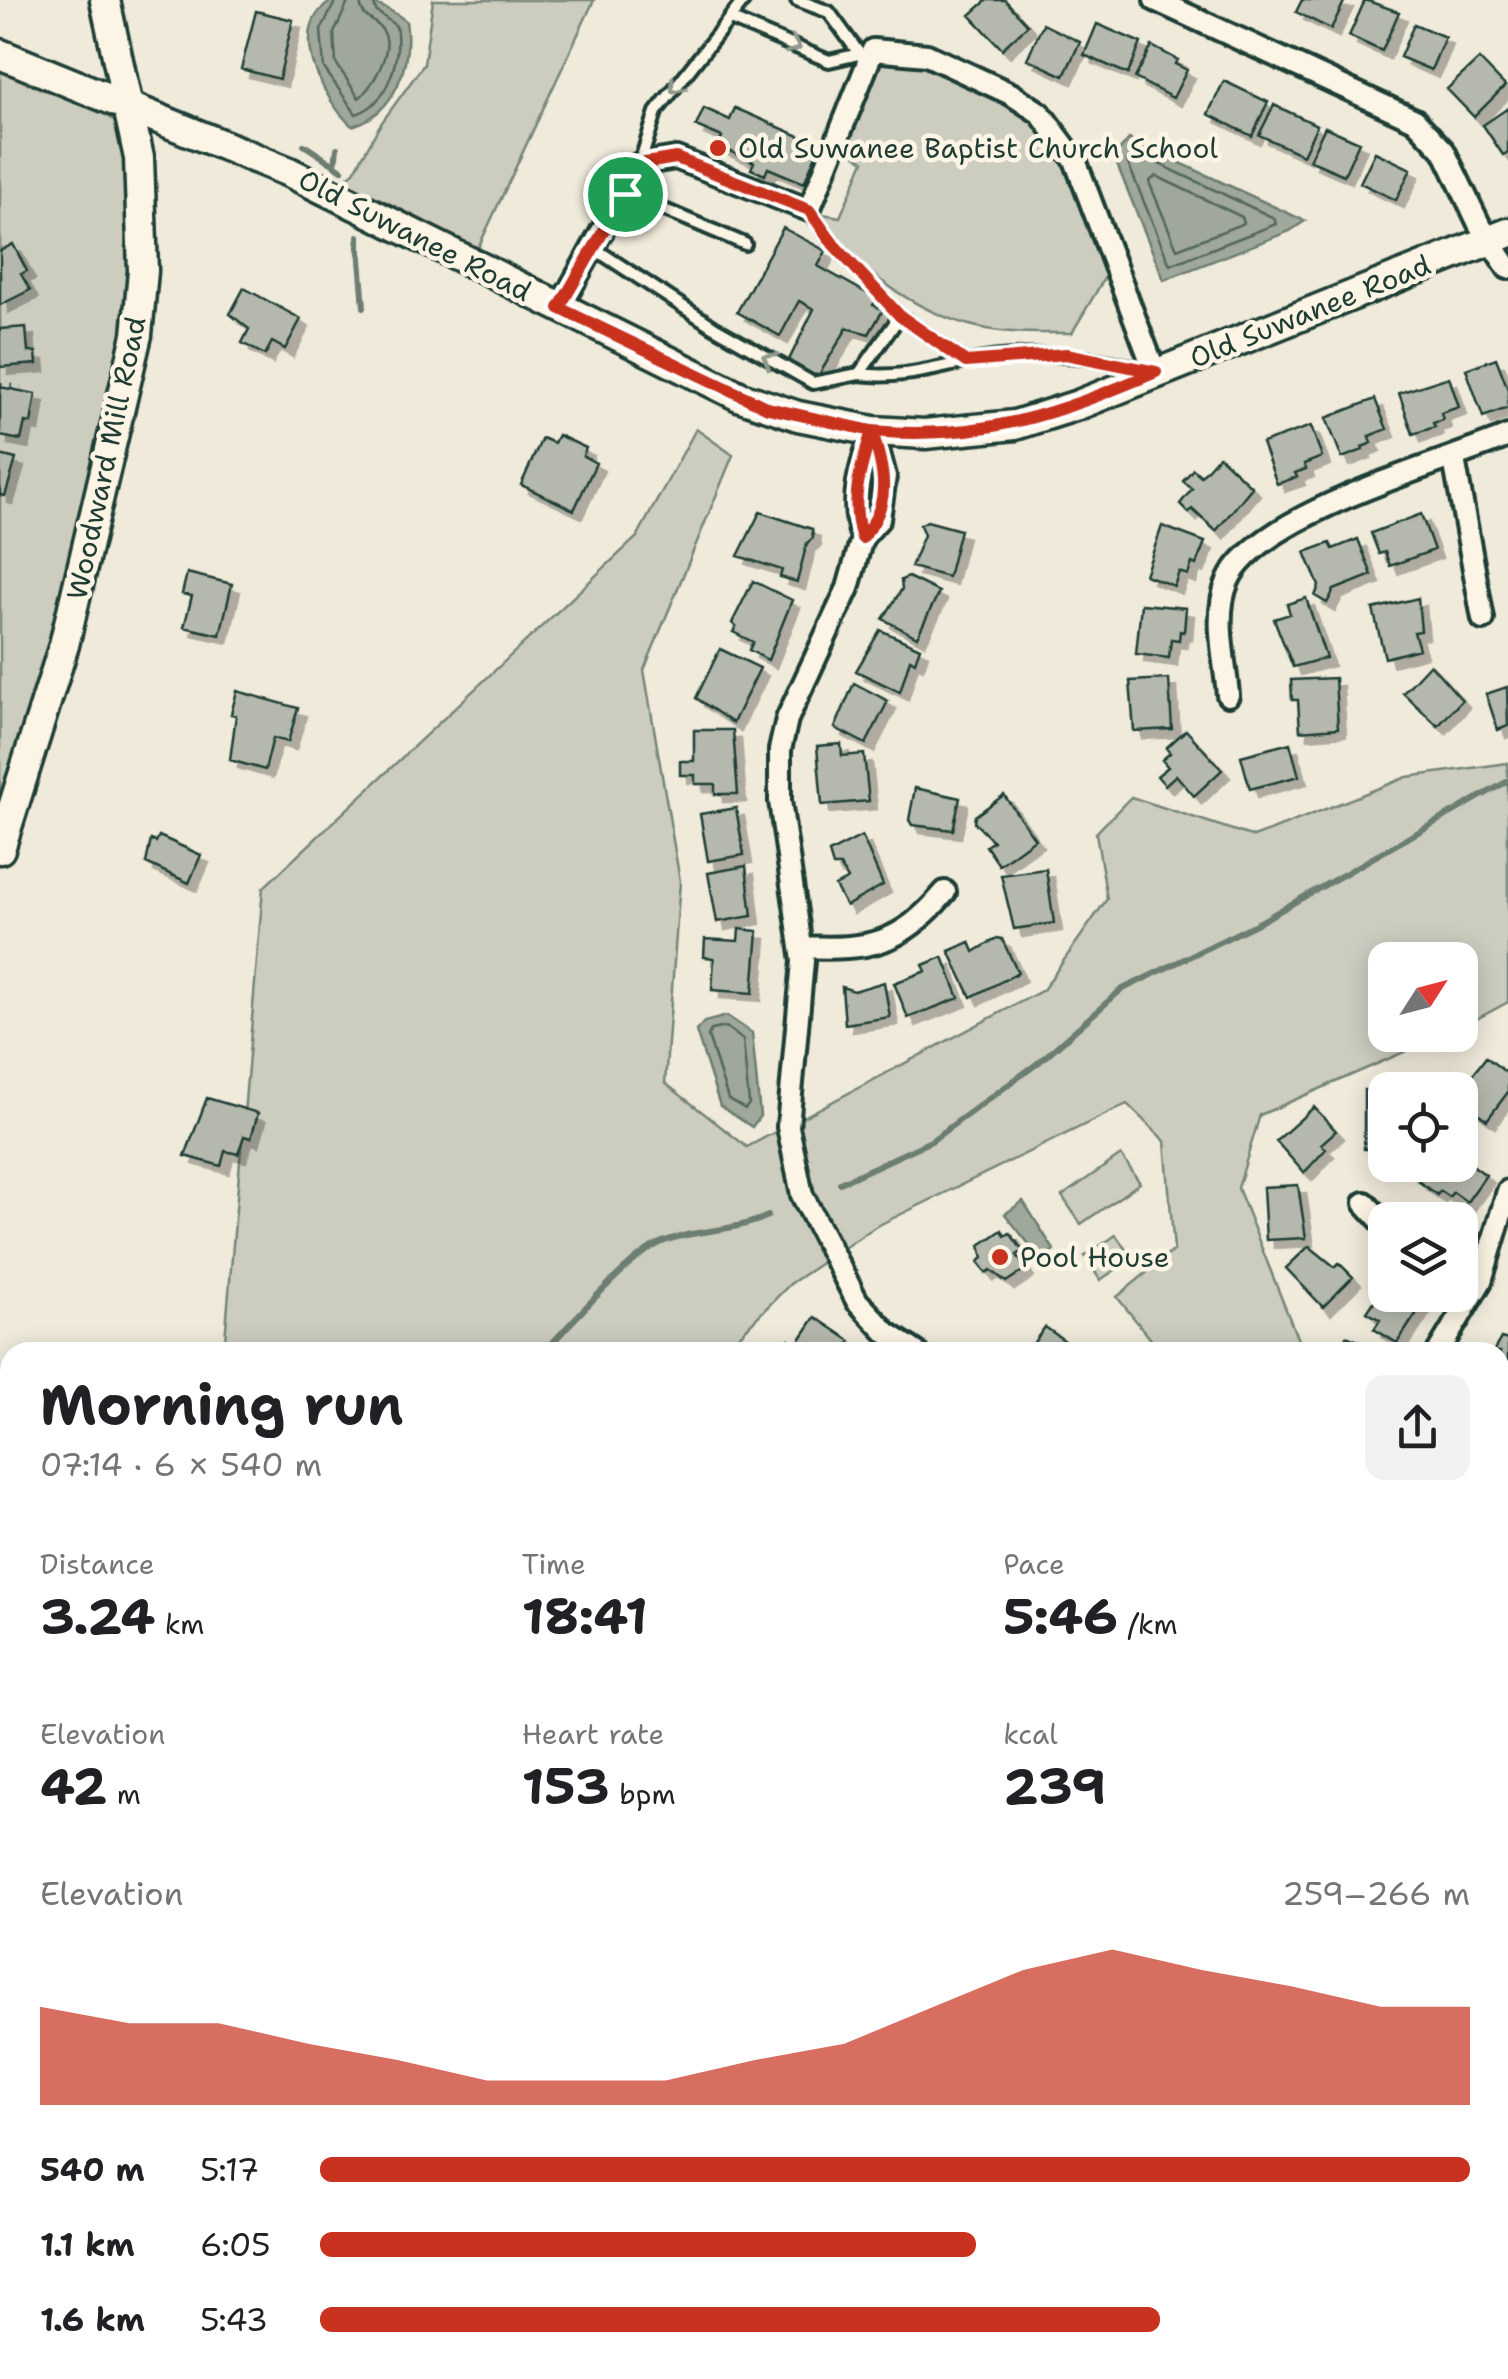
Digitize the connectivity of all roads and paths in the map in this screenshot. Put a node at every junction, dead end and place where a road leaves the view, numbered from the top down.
1 (105, 0) edge
2 (744, 0) edge
3 (797, 0) edge
4 (1155, 0) edge
5 (730, 19) junction
6 (0, 54) edge
7 (864, 57) junction
8 (131, 104) junction
9 (639, 164) junction
10 (625, 194) junction
11 (809, 210) junction
12 (1498, 237) edge
13 (744, 244) dead end
14 (592, 247) junction
15 (1508, 268) edge
16 (559, 308) junction
17 (900, 316) junction
18 (966, 362) junction
19 (1156, 372) junction
20 (860, 374) junction
21 (0, 384) edge
22 (21, 387) dead end
23 (872, 431) junction
24 (1508, 436) edge
25 (1454, 459) junction
26 (1483, 619) dead end
27 (1228, 695) dead end
28 (0, 849) edge
29 (945, 892) dead end
30 (802, 947) junction
31 (1508, 1191) edge
32 (1365, 1203) dead end
33 (1368, 1206) edge
34 (1478, 1279) edge
35 (1481, 1281) junction
36 (890, 1342) edge
37 (1444, 1342) edge

1 - 8 street, Woodward Mill Road
2 - 5 lane
3 - 7 lane
4 - 12 street
5 -> 7 lane
5 -> 9 lane
6 - 8 street, Old Suwanee Road
7 - 11 street
7 - 19 street
8 - 16 street, Old Suwanee Road
8 - 28 street, Woodward Mill Road
9 - 10 street
9 - 11 street
10 - 13 lane
10 - 14 street
11 - 17 lane
12 - 15 street
12 - 19 street, Old Suwanee Road
14 - 16 street
20 -> 14 lane
16 - 23 street, Old Suwanee Road
17 - 18 lane
17 - 20 lane
18 - 19 lane
18 - 20 lane
19 - 23 street, Old Suwanee Road
21 - 22 path
23 - 30 street
24 - 25 street
25 - 26 street
25 - 27 street
29 - 30 street
30 - 36 street
31 - 35 street
32 - 33 street
34 - 35 street
35 - 37 street

